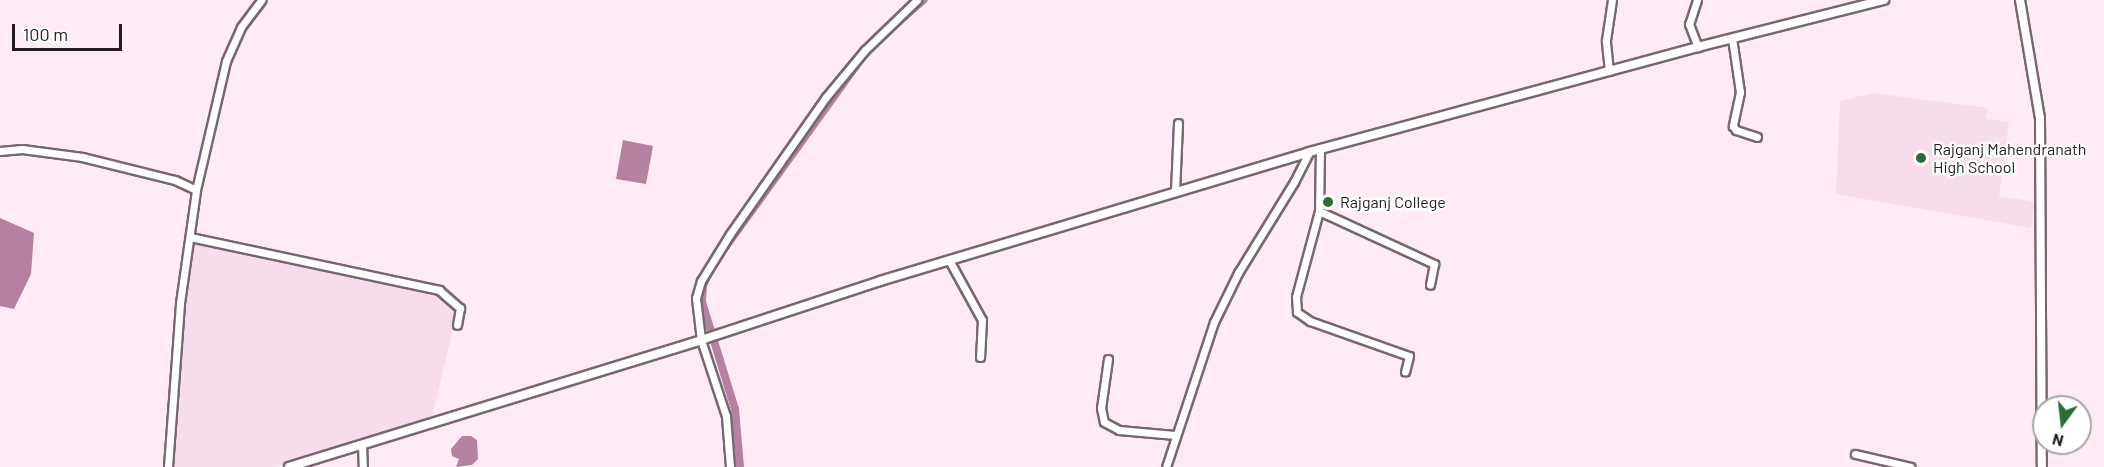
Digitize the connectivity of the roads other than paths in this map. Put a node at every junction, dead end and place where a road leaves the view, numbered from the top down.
1 (261, 0) edge
2 (917, 0) edge
3 (1612, 0) edge
4 (1697, 0) edge
5 (1884, 0) edge
6 (2020, 0) edge
7 (1732, 38) junction
8 (1698, 47) junction
9 (1609, 71) junction
10 (1178, 123) dead end
11 (1757, 137) dead end
12 (1320, 149) junction
13 (0, 151) edge
14 (1309, 152) junction
15 (196, 190) junction
16 (1175, 192) junction
17 (1319, 211) junction
18 (190, 237) junction
19 (949, 260) junction
20 (1430, 285) dead end
21 (457, 325) dead end
22 (708, 338) junction
23 (980, 357) dead end
24 (1108, 359) dead end
25 (1406, 372) dead end
26 (1175, 435) junction
27 (362, 444) junction
28 (1855, 454) dead end
29 (168, 467) edge
30 (289, 467) edge
31 (363, 467) edge
32 (730, 467) edge
33 (1166, 467) edge
34 (1911, 467) edge
35 (2042, 467) edge

1 - 15 street
2 - 22 street
3 - 9 street
4 - 8 street
5 - 7 street
6 - 35 street
7 - 8 street
7 - 11 street
8 - 9 street
9 - 12 street
10 - 16 street
12 - 14 street
12 - 17 street
13 - 15 street
14 - 16 street
14 - 26 street
15 - 18 street
16 - 19 street
17 - 20 street
17 - 25 street
18 - 21 street
18 - 29 street
19 - 22 street
19 - 23 street
22 - 27 street
22 - 32 street
24 - 26 street
26 - 33 street
27 - 30 street
27 - 31 street
28 - 34 street

